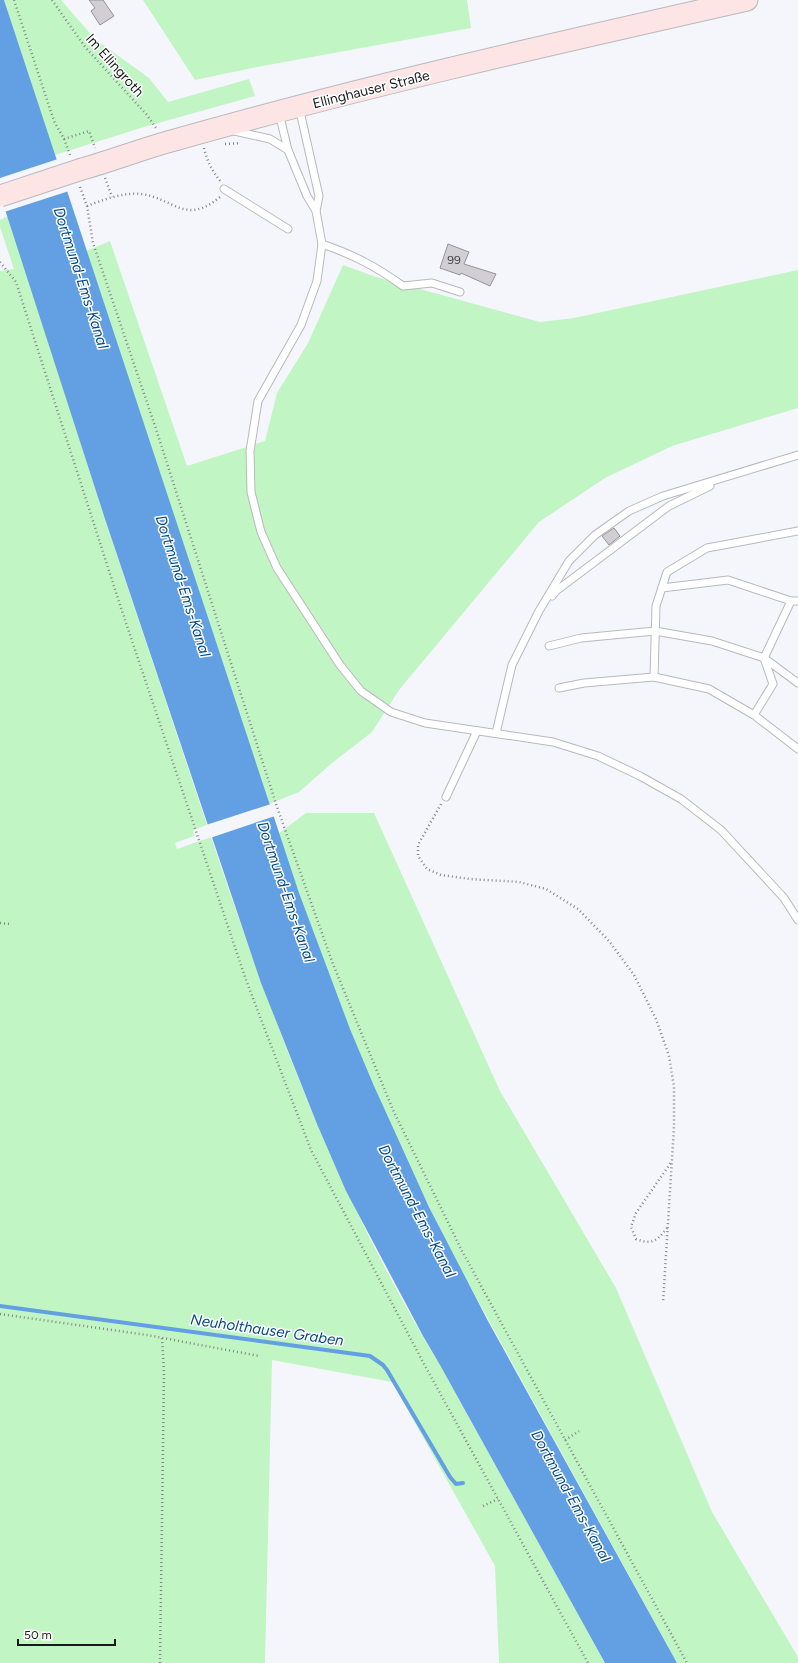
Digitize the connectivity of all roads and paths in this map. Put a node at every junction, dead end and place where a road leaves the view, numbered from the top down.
1 (14, 0) edge
2 (52, 0) edge
3 (747, 0) edge
4 (299, 107) junction
5 (279, 112) junction
6 (220, 136) junction
7 (64, 139) junction
8 (163, 143) junction
9 (245, 143) dead end
10 (211, 146) dead end
11 (96, 149) dead end
12 (288, 150) junction
13 (77, 171) junction
14 (105, 178) dead end
15 (224, 188) junction
16 (0, 196) edge
17 (112, 197) junction
18 (87, 206) junction
19 (316, 211) junction
20 (288, 229) dead end
21 (322, 244) junction
22 (0, 262) edge
23 (460, 292) dead end
24 (798, 455) edge
25 (729, 476) junction
26 (798, 531) edge
27 (662, 588) junction
28 (794, 601) edge
29 (538, 612) junction
30 (655, 631) junction
31 (549, 646) dead end
32 (764, 658) junction
33 (654, 677) junction
34 (798, 683) edge
35 (559, 688) dead end
36 (754, 715) junction
37 (477, 730) junction
38 (496, 733) junction
39 (798, 749) edge
40 (446, 797) joint
41 (798, 920) edge
42 (0, 923) edge
43 (10, 924) dead end
44 (672, 1160) junction
45 (668, 1228) junction
46 (663, 1304) dead end
47 (0, 1314) edge
48 (162, 1338) junction
49 (260, 1356) dead end
50 (580, 1431) dead end
51 (565, 1440) junction
52 (498, 1499) junction
53 (482, 1506) dead end
54 (160, 1663) edge
55 (588, 1663) edge
56 (687, 1663) edge

1 - 7 path
2 - 8 path, Im Ellingroth
3 - 4 main road, Ellinghauser Straße
4 - 5 main road, Ellinghauser Straße
4 - 19 lane
5 - 6 main road, Ellinghauser Straße
5 - 12 lane
6 - 8 main road, Ellinghauser Straße
6 - 9 path
6 - 12 lane
7 - 11 path
7 - 13 path
8 - 13 main road, Ellinghauser Straße
10 - 15 path
12 - 19 lane
13 - 16 main road, Ellinghauser Straße, bridge
13 - 18 path
14 - 17 path
15 - 17 path
15 - 20 lane
17 - 18 path
18 - 51 path
19 - 21 lane
21 - 23 lane
21 - 37 lane
22 - 52 path
24 - 25 lane
25 - 29 lane
25 - 29 lane
26 - 27 lane
27 - 28 lane
27 - 30 lane
28 - 32 lane
29 - 38 lane
30 - 31 lane
30 - 32 lane
30 - 33 lane
32 - 34 lane
32 - 36 lane
33 - 35 lane
33 - 36 lane
36 - 39 lane
37 - 38 lane
37 - 40 lane
38 - 41 lane
40 - 44 path
42 - 43 path
44 - 45 path
44 - 45 path
45 - 46 path
47 - 48 path
48 - 49 path
48 - 54 path
50 - 51 path
51 - 56 path
52 - 53 path
52 - 55 path

